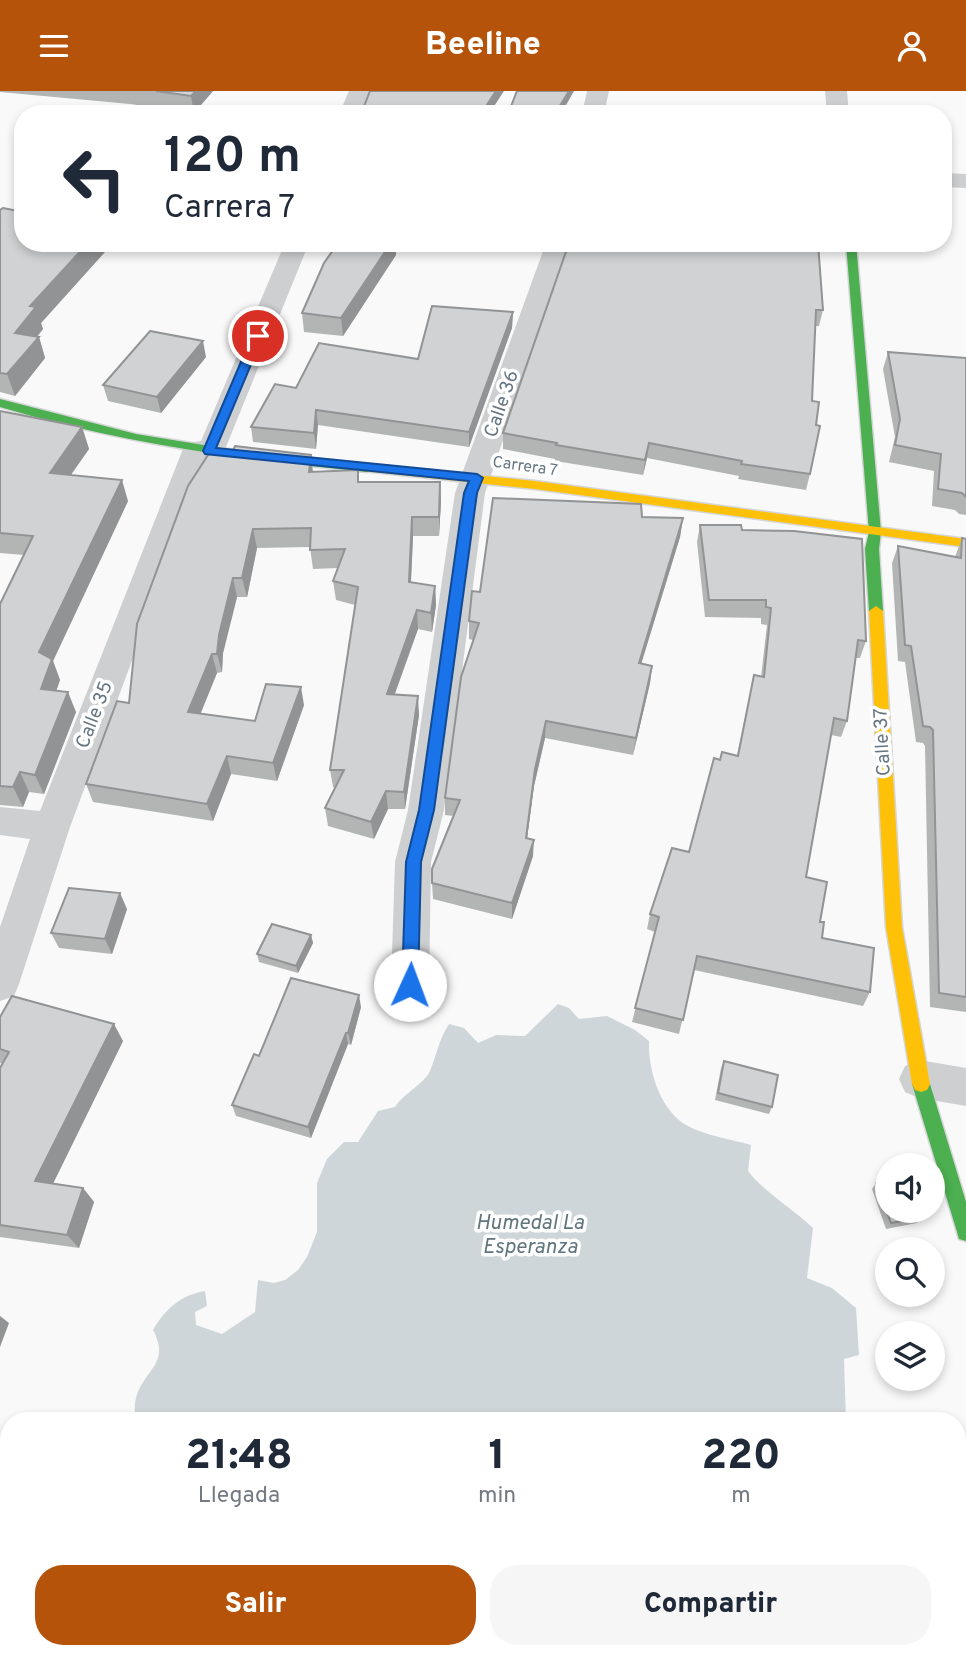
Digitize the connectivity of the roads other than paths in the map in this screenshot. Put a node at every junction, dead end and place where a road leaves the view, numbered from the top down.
1 (292, 252) edge
2 (555, 252) edge
3 (851, 252) edge
4 (0, 403) edge
5 (96, 446) dead end
6 (201, 457) junction
7 (474, 485) junction
8 (526, 501) edge
9 (875, 532) junction
10 (966, 543) edge
11 (0, 821) edge
12 (52, 827) junction
13 (0, 984) edge
14 (410, 985) dead end
15 (919, 1079) junction
16 (966, 1087) edge
17 (966, 1232) edge

1 - 6 street, Calle 35
2 - 7 street, Calle 36
3 - 9 street, Calle 37
4 - 6 street, Carrera 7
5 - 6 street, Carrera 7
6 - 7 street, Carrera 7
6 - 12 street, Calle 35
7 - 8 street, Carrera 7
7 - 9 street, Carrera 7
7 - 14 street, Calle 36
9 - 10 street, Carrera 7
9 - 15 street, Calle 37
11 - 12 street
12 - 13 street, Calle 35
15 - 16 street
15 - 17 street, Calle 37

